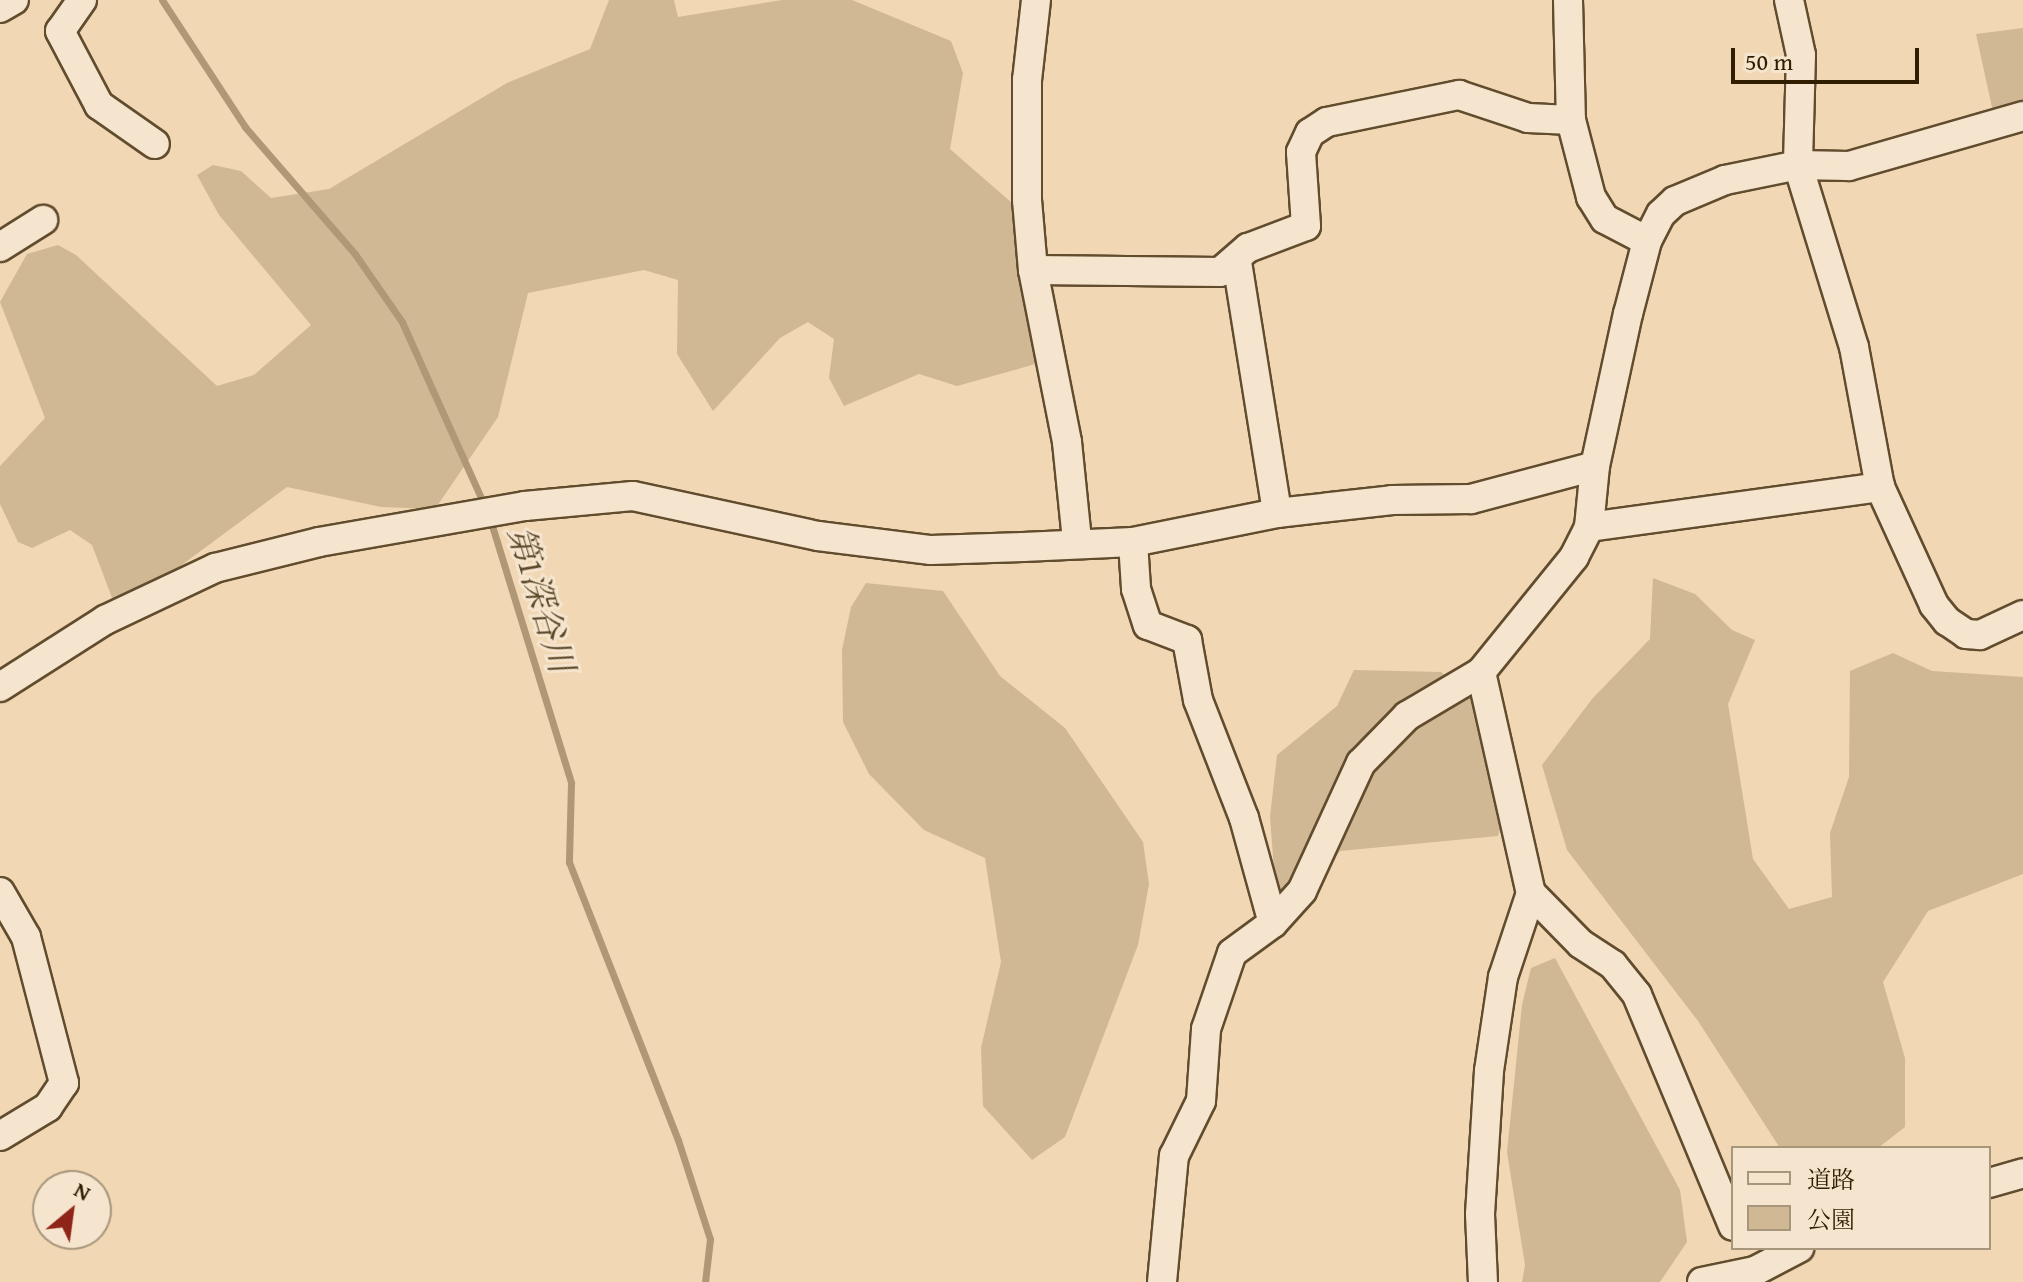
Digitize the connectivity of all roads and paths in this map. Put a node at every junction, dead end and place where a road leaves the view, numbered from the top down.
1 (14, 0) edge
2 (82, 0) edge
3 (1036, 0) edge
4 (1568, 0) edge
5 (1789, 0) edge
6 (0, 8) edge
7 (2023, 116) edge
8 (1571, 120) junction
9 (155, 144) dead end
10 (1798, 165) junction
11 (43, 220) dead end
12 (1647, 241) junction
13 (0, 247) edge
14 (1237, 262) junction
15 (1033, 270) junction
16 (1595, 466) junction
17 (1880, 487) junction
18 (1277, 513) junction
19 (1589, 527) junction
20 (1077, 541) junction
21 (1133, 542) junction
22 (2023, 615) edge
23 (1481, 672) junction
24 (0, 687) edge
25 (0, 892) edge
26 (1531, 893) junction
27 (1273, 923) junction
28 (0, 1136) edge
29 (2023, 1173) edge
30 (1991, 1182) edge
31 (1731, 1221) edge
32 (1794, 1250) edge
33 (1753, 1267) edge
34 (1162, 1282) edge
35 (1483, 1282) edge
36 (1702, 1282) edge

1 - 6 street
2 - 9 street
3 - 15 street
4 - 8 street
5 - 10 street
7 - 10 street
8 - 12 street
8 - 14 street
10 - 12 street
10 - 17 street
11 - 13 street
12 - 16 street
14 - 15 street
14 - 18 street
15 - 20 street
16 - 18 street
16 - 19 street
17 - 19 street
17 - 22 street
18 - 21 street
19 - 23 street
20 - 21 street
20 - 24 street
21 - 27 street
23 - 26 street
23 - 27 street
25 - 28 street
26 - 31 street
26 - 35 street
27 - 34 street
29 - 30 street
32 - 33 street
33 - 36 street

